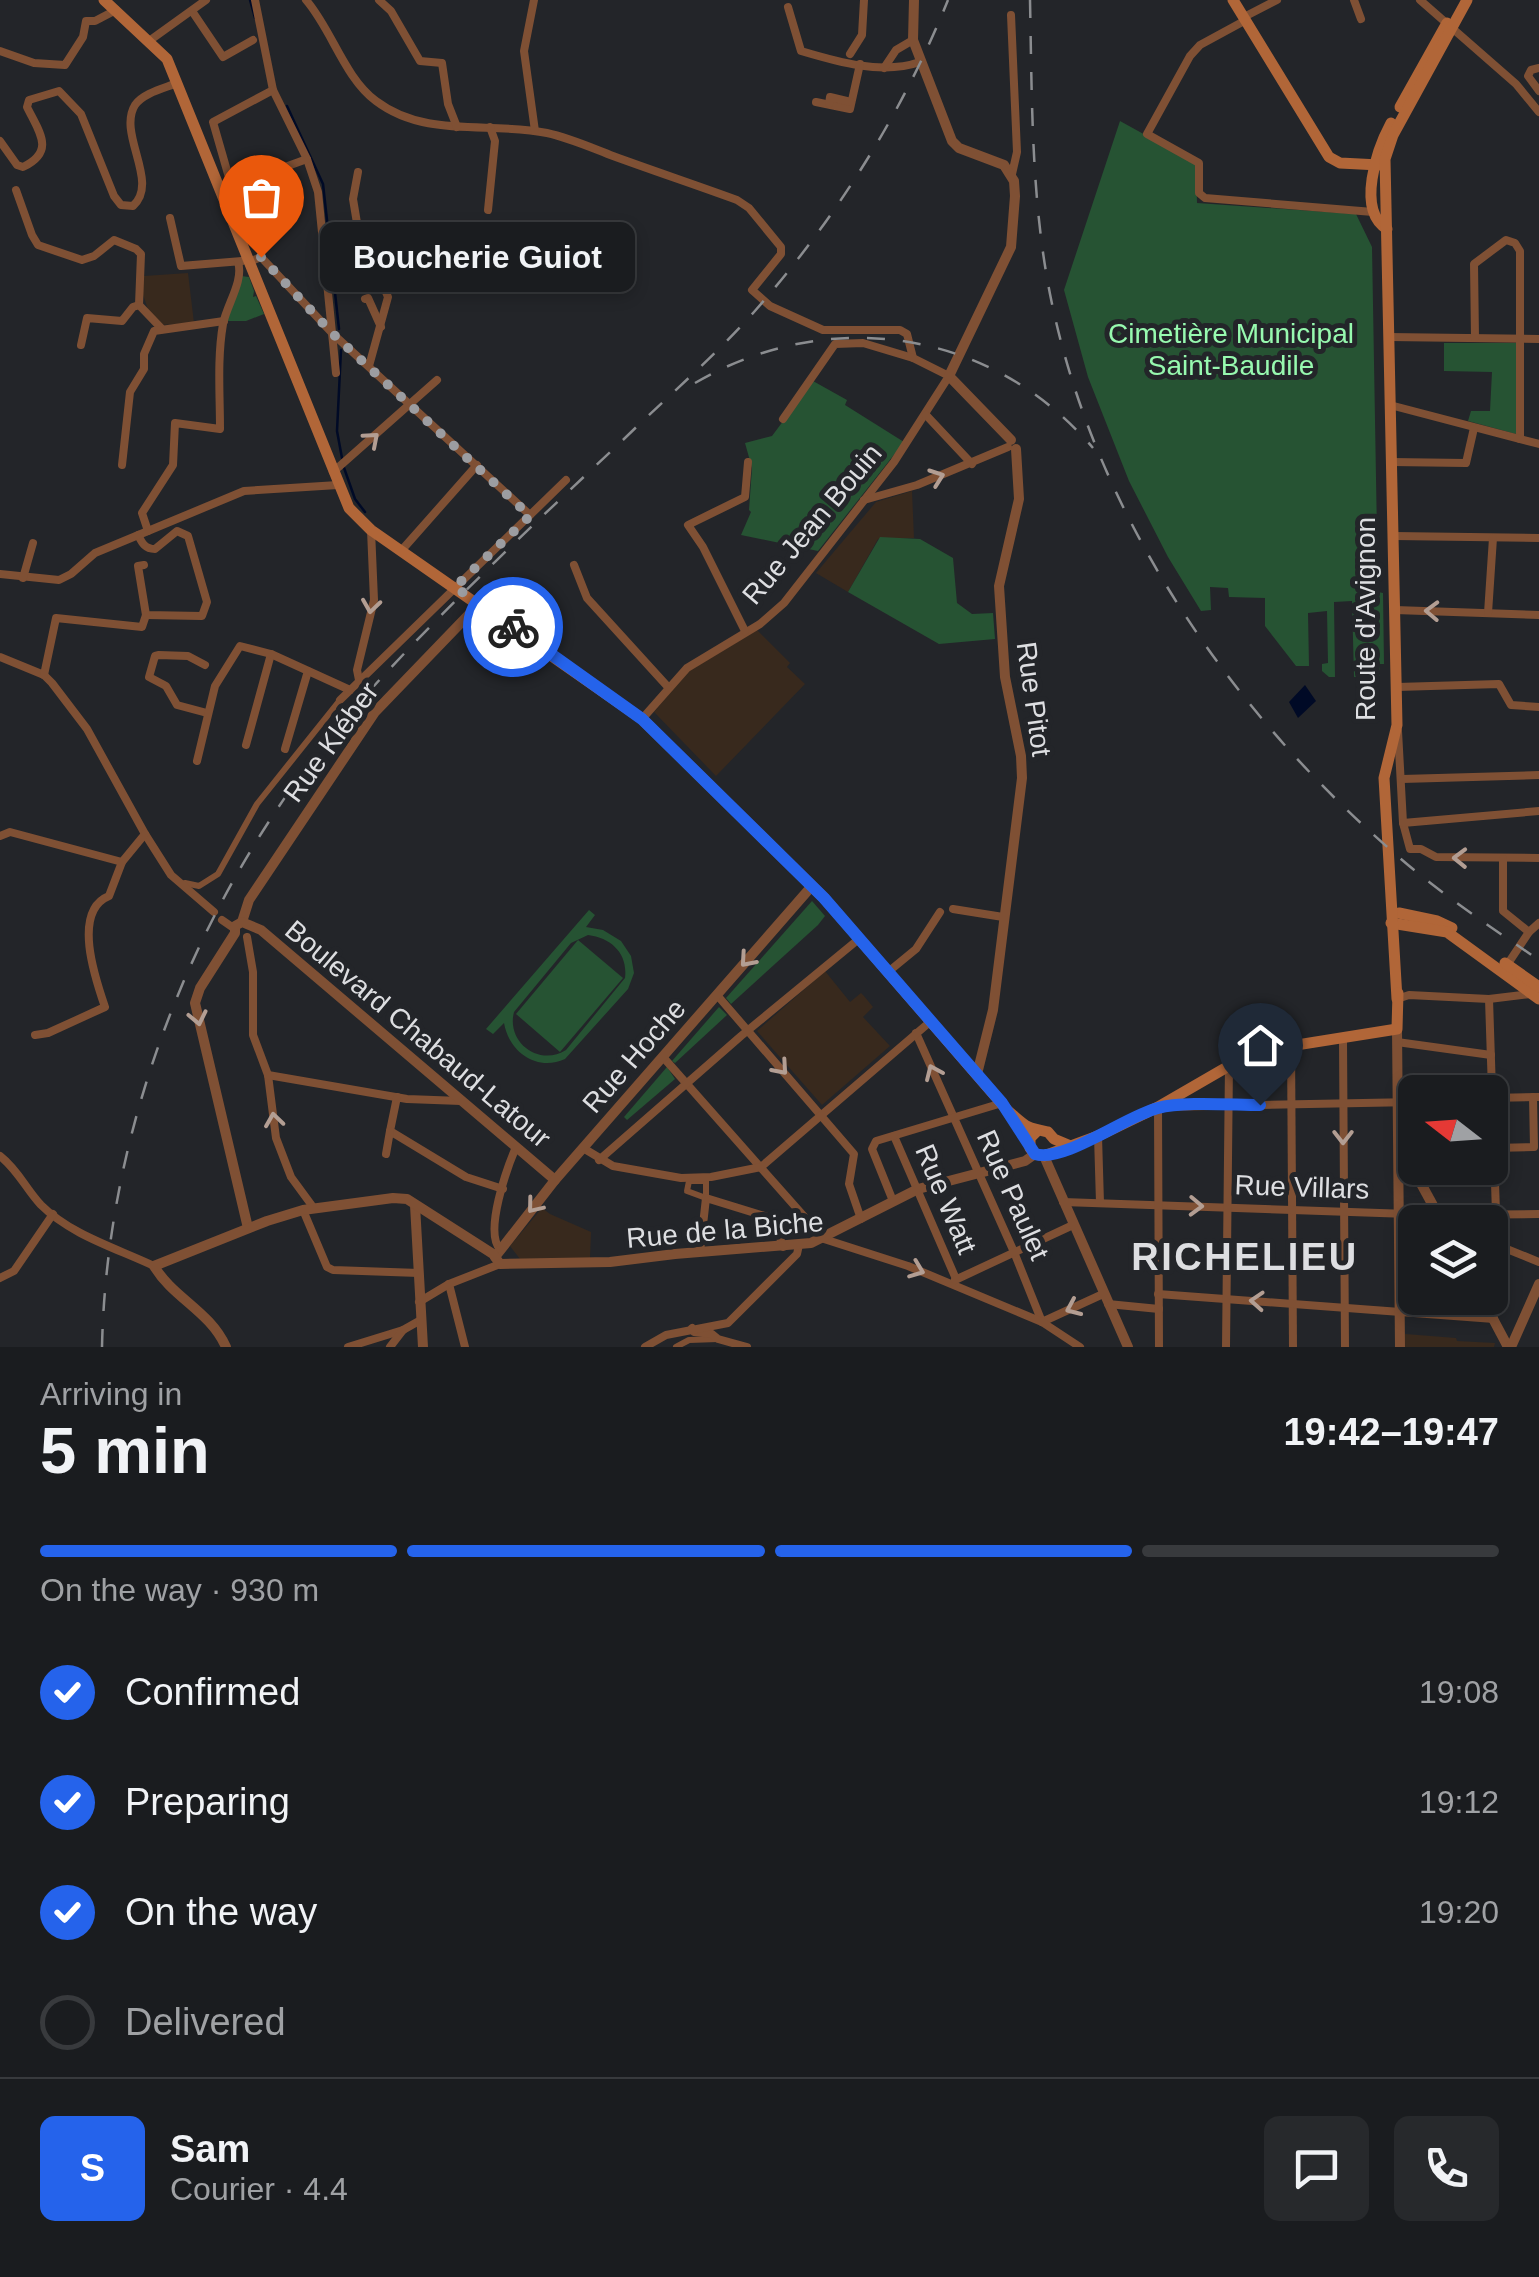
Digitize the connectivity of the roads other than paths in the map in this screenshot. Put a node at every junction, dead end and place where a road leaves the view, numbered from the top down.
1 (104, 0) edge
2 (206, 0) edge
3 (255, 0) edge
4 (306, 0) edge
5 (379, 0) edge
6 (534, 0) edge
7 (864, 0) edge
8 (911, 0) edge
9 (1234, 0) edge
10 (1278, 0) edge
11 (1354, 0) edge
12 (1420, 0) edge
13 (1459, 0) edge
14 (1468, 0) edge
15 (788, 8) dead end
16 (116, 10) junction
17 (192, 10) junction
18 (1011, 15) dead end
19 (1245, 19) junction
20 (1361, 19) dead end
21 (1450, 26) junction
22 (253, 40) dead end
23 (149, 41) junction
24 (914, 44) junction
25 (0, 51) edge
26 (850, 54) dead end
27 (892, 56) junction
28 (860, 64) junction
29 (910, 64) junction
30 (58, 66) junction
31 (884, 68) junction
32 (1539, 68) edge
33 (178, 83) junction
34 (273, 90) junction
35 (59, 91) junction
36 (1539, 91) edge
37 (816, 102) dead end
38 (1539, 112) edge
39 (457, 126) junction
40 (490, 126) junction
41 (535, 131) junction
42 (0, 141) edge
43 (307, 159) junction
44 (1379, 165) junction
45 (358, 172) dead end
46 (1012, 174) junction
47 (16, 190) dead end
48 (222, 197) junction
49 (488, 210) dead end
50 (1373, 212) junction
51 (170, 218) dead end
52 (235, 225) junction
53 (1387, 230) junction
54 (245, 264) junction
55 (365, 299) dead end
56 (140, 305) junction
57 (224, 322) junction
58 (381, 327) junction
59 (162, 329) junction
60 (333, 334) junction
61 (1389, 337) junction
62 (1475, 338) junction
63 (1539, 338) edge
64 (1520, 339) junction
65 (81, 345) dead end
66 (913, 358) junction
67 (369, 366) junction
68 (336, 373) dead end
69 (949, 376) junction
70 (437, 380) dead end
71 (411, 405) junction
72 (1390, 405) junction
73 (926, 415) junction
74 (783, 419) dead end
75 (1474, 428) junction
76 (1520, 439) junction
77 (1539, 444) edge
78 (1012, 445) junction
79 (748, 462) dead end
80 (1392, 462) junction
81 (972, 464) junction
82 (122, 466) dead end
83 (476, 466) junction
84 (336, 478) junction
85 (566, 480) dead end
86 (1392, 492) junction
87 (864, 500) junction
88 (530, 516) junction
89 (371, 530) junction
90 (143, 533) junction
91 (1394, 536) junction
92 (1493, 538) junction
93 (1539, 538) edge
94 (33, 543) dead end
95 (401, 550) junction
96 (144, 565) dead end
97 (574, 565) dead end
98 (0, 574) edge
99 (22, 578) junction
100 (459, 590) junction
101 (479, 604) junction
102 (1395, 610) junction
103 (1488, 613) junction
104 (146, 614) junction
105 (1539, 614) edge
106 (745, 632) junction
107 (271, 654) junction
108 (0, 657) edge
109 (204, 666) dead end
110 (308, 671) junction
111 (44, 675) junction
112 (359, 680) junction
113 (668, 687) junction
114 (1396, 687) junction
115 (350, 690) junction
116 (340, 700) joint
117 (1539, 707) edge
118 (207, 713) junction
119 (642, 719) junction
120 (1397, 725) junction
121 (246, 745) dead end
122 (1391, 746) junction
123 (285, 750) dead end
124 (197, 761) dead end
125 (1539, 775) edge
126 (1402, 778) junction
127 (1539, 811) edge
128 (1403, 823) junction
129 (144, 834) junction
130 (0, 836) edge
131 (1504, 858) junction
132 (1539, 858) edge
133 (122, 862) junction
134 (185, 883) dead end
135 (811, 887) junction
136 (953, 909) dead end
137 (214, 912) dead end
138 (940, 912) dead end
139 (1004, 918) junction
140 (222, 920) dead end
141 (1396, 920) junction
142 (1539, 923) edge
143 (242, 930) junction
144 (1529, 932) junction
145 (860, 938) junction
146 (1507, 965) junction
147 (888, 972) junction
148 (1537, 993) edge
149 (716, 996) junction
150 (1397, 999) junction
151 (1489, 999) junction
152 (931, 1020) junction
153 (748, 1031) junction
154 (916, 1033) junction
155 (34, 1036) dead end
156 (1398, 1036) junction
157 (1343, 1040) junction
158 (1291, 1045) junction
159 (1491, 1056) junction
160 (663, 1057) junction
161 (1229, 1064) junction
162 (976, 1074) junction
163 (268, 1075) junction
164 (1399, 1075) edge
165 (1491, 1075) edge
166 (686, 1083) junction
167 (396, 1097) junction
168 (1536, 1097) edge
169 (1508, 1098) edge
170 (461, 1101) junction
171 (1398, 1102) edge
172 (1343, 1103) junction
173 (1292, 1104) junction
174 (1228, 1105) junction
175 (1005, 1107) junction
176 (1158, 1107) junction
177 (822, 1116) junction
178 (953, 1118) junction
179 (390, 1131) junction
180 (894, 1136) junction
181 (1098, 1136) junction
182 (1032, 1137) junction
183 (516, 1146) junction
184 (583, 1148) junction
185 (1508, 1148) edge
186 (1046, 1150) junction
187 (386, 1154) dead end
188 (0, 1156) edge
189 (599, 1160) junction
190 (761, 1167) junction
191 (979, 1173) junction
192 (711, 1178) junction
193 (555, 1180) junction
194 (502, 1189) junction
195 (918, 1189) junction
196 (707, 1198) junction
197 (893, 1200) junction
198 (1064, 1202) junction
199 (1100, 1203) junction
200 (415, 1204) junction
201 (1159, 1205) junction
202 (1226, 1207) junction
203 (308, 1208) junction
204 (1292, 1209) junction
205 (1344, 1211) junction
206 (1398, 1212) edge
207 (1508, 1213) edge
208 (53, 1214) junction
209 (1539, 1214) edge
210 (861, 1219) junction
211 (1073, 1225) junction
212 (248, 1228) junction
213 (824, 1239) junction
214 (799, 1246) junction
215 (784, 1247) junction
216 (1508, 1249) edge
217 (700, 1252) junction
218 (1014, 1252) junction
219 (497, 1256) junction
220 (1539, 1262) edge
221 (154, 1266) junction
222 (418, 1273) junction
223 (0, 1278) edge
224 (954, 1282) junction
225 (449, 1284) junction
226 (1539, 1284) edge
227 (1158, 1294) junction
228 (1106, 1299) junction
229 (1226, 1299) junction
230 (420, 1302) junction
231 (1293, 1303) junction
232 (1345, 1307) junction
233 (1159, 1309) junction
234 (1398, 1312) edge
235 (1400, 1315) edge
236 (1435, 1315) edge
237 (1491, 1315) edge
238 (1494, 1320) junction
239 (420, 1321) junction
240 (1042, 1322) junction
241 (692, 1328) junction
242 (403, 1330) junction
243 (718, 1339) junction
244 (226, 1347) edge
245 (348, 1347) edge
246 (390, 1347) edge
247 (423, 1347) edge
248 (464, 1347) edge
249 (645, 1347) edge
250 (676, 1347) edge
251 (747, 1347) edge
252 (1080, 1347) edge
253 (1128, 1347) edge
254 (1158, 1347) edge
255 (1226, 1347) edge
256 (1293, 1347) edge
257 (1346, 1347) edge
258 (1400, 1347) edge
259 (1510, 1347) edge

1 - 16 main road
2 - 17 street
3 - 34 street
4 - 39 street
5 - 39 street
6 - 41 street
7 - 26 street
8 - 24 street
9 - 19 main road
10 - 19 street
11 - 20 street
12 - 21 street
13 - 21 main road
14 - 21 main road
15 - 28 street
16 - 23 main road
16 - 30 street
17 - 22 street
17 - 23 street
18 - 46 street
19 - 44 main road
19 - 50 street
21 - 38 street
21 - 44 main road
23 - 33 main road
24 - 27 street
24 - 29 street
25 - 30 street
27 - 29 street
27 - 31 street
28 - 31 street
28 - 37 street
29 - 31 street
29 - 46 street
30 - 35 street
32 - 36 street
33 - 35 street
33 - 48 main road
34 - 43 street
34 - 48 street
35 - 42 street
39 - 40 street
40 - 41 street
40 - 49 street
41 - 66 street
43 - 52 street
43 - 60 street
44 - 50 main road
44 - 53 main road, Route d'Avignon
45 - 58 street
46 - 69 street
47 - 56 street
48 - 52 main road
50 - 53 main road
51 - 54 street
52 - 54 main road
53 - 61 main road, Route d'Avignon
54 - 57 street
54 - 60 street
54 - 84 main road
55 - 58 street
56 - 59 street
56 - 65 street
57 - 59 street
57 - 90 street
58 - 67 street
59 - 82 street
60 - 67 street
60 - 68 street
61 - 62 street
61 - 72 main road, Route d'Avignon
62 - 64 street
62 - 64 street
63 - 64 street
64 - 76 street
66 - 69 street
66 - 74 street
67 - 71 street
69 - 73 street, Rue Jean Bouin
69 - 78 street
70 - 71 street
71 - 83 street
84 -> 71 street
72 - 75 street
72 - 80 main road, Route d'Avignon
73 - 81 street
73 - 87 street, Rue Jean Bouin
75 - 76 street
75 - 80 street
76 - 77 street
78 - 81 street
78 - 139 street, Rue Pitot
79 - 106 street
80 - 86 main road, Route d'Avignon
87 -> 81 street
83 - 88 street
83 - 95 street
84 - 89 main road
84 - 90 street
85 - 88 street
86 - 91 main road, Route d'Avignon
86 - 122 main road, Route d'Avignon
87 - 106 street, Rue Jean Bouin
88 - 100 street
89 - 95 main road
89 -> 112 street
90 - 99 street
90 - 104 street
91 - 92 street
91 - 102 main road, Route d'Avignon
92 - 93 street
92 - 103 street
94 - 99 street
95 - 100 main road
96 - 104 street
97 - 113 street
98 - 99 street
100 - 101 main road
100 - 112 street
101 - 119 main road
101 - 143 street, Rue Kléber
103 -> 102 street
102 - 114 main road, Route d'Avignon
103 - 105 street
104 - 111 street
106 - 113 street, Rue Jean Bouin
107 - 110 street
107 - 118 street
107 - 121 street
108 - 111 street
109 - 118 street
110 - 115 street
110 - 123 street
111 - 129 street
112 - 115 street
113 - 119 street, Rue Jean Bouin
114 - 117 street
114 - 120 main road, Route d'Avignon
115 - 116 street
116 - 134 street
118 - 124 street
119 - 135 main road
120 - 122 main road, Route d'Avignon
120 - 126 street, Route d'Avignon
122 - 141 main road, Route d'Avignon
125 - 126 street
126 - 128 street, Route d'Avignon
127 - 128 street
131 -> 128 street
129 - 133 street
129 - 137 street
130 - 133 street
131 - 132 street
131 - 144 street
133 - 155 street
135 - 145 main road
135 -> 149 street, Rue Hoche
136 - 139 street
138 - 147 street
139 - 162 street, Rue Pitot
140 - 143 street
141 - 146 main road
141 - 148 main road
141 - 150 main road, Route d'Avignon
142 - 144 street
143 - 163 street
143 - 170 street, Boulevard Chabaud-Latour
143 -> 212 street, Rue Kléber
144 - 146 street
145 - 147 main road
145 - 153 street
146 - 148 main road
147 - 152 main road
148 - 151 street
149 - 153 street
149 - 160 street, Rue Hoche
150 - 151 street
150 - 156 main road, Route d'Avignon
151 - 159 street
152 - 154 street
152 - 162 main road
153 - 166 street
153 -> 177 street
154 - 177 street
178 -> 154 street, Rue Paulet
156 - 157 main road
156 - 159 street
156 - 164 street
157 - 158 main road
157 - 172 street
158 - 161 main road
158 - 173 street
159 - 165 street
160 - 166 street
160 - 184 street, Rue Hoche
161 - 174 street
161 - 176 main road
162 - 175 main road
163 - 167 street
203 -> 163 street
166 - 189 street
166 - 190 street
167 - 170 street
167 - 179 street
168 - 169 street
168 - 185 street
170 - 183 street, Boulevard Chabaud-Latour
171 - 172 street
172 - 173 street
172 -> 205 street
173 - 174 street
173 - 204 street
174 - 176 street
174 - 202 street
175 - 178 street
175 - 182 main road
176 - 181 main road
176 - 201 street
177 - 190 street
177 - 210 street
178 - 180 street
178 - 191 street, Rue Paulet
179 - 187 street
179 - 194 street
180 - 195 street, Rue Watt
180 - 197 street
181 - 186 main road
181 - 199 street
182 - 186 main road
182 - 186 main road
183 - 193 street, Boulevard Chabaud-Latour
183 - 194 street
184 - 189 street
184 - 193 street, Rue Hoche
186 - 191 street
186 - 198 street
188 - 208 street
189 - 192 street
190 - 192 street
190 - 213 street
191 - 195 street
191 - 218 street, Rue Paulet
192 - 196 street
193 -> 219 street, Rue Hoche
194 - 219 street
195 - 197 street
195 - 224 street, Rue Watt
196 - 215 street
196 - 217 street
197 - 210 street
198 - 199 street, Rue Villars
198 - 211 street
199 - 201 street, Rue Villars
200 - 203 street
200 - 219 street
200 - 222 street
201 -> 202 street, Rue Villars
201 - 227 street
202 - 204 street, Rue Villars
202 - 229 street
203 - 212 street
203 - 222 street
204 - 205 street, Rue Villars
204 - 231 street
205 - 206 street, Rue Villars
205 - 232 street
207 - 209 street, Rue Villars
208 - 221 street
208 - 223 street
210 - 213 street
211 - 218 street
211 - 228 street
212 - 221 street
213 - 214 street, Rue de la Biche
213 -> 224 street, Rue de la Biche
214 - 215 street, Rue de la Biche
214 - 241 street
215 - 217 street, Rue de la Biche
216 - 220 street
217 - 219 street, Rue de la Biche
218 - 224 street
218 - 240 street, Rue Paulet
219 - 225 street, Rue de la Biche
221 - 244 street
222 - 230 street
224 - 240 street, Rue de la Biche
225 - 230 street, Rue de la Biche
225 - 248 street
226 - 259 street
227 - 229 street
227 - 233 street
228 - 233 street
228 -> 240 street
228 - 253 street
231 -> 229 street
229 - 255 street
230 - 239 street
231 - 232 street
231 - 256 street
232 - 234 street
232 - 257 street
233 - 254 street
235 - 258 street
236 - 238 street
237 - 238 street
238 - 259 street
239 - 242 street
239 - 247 street
240 - 252 street, Rue de la Biche
241 - 243 street
241 - 249 street
242 - 245 street
242 - 246 street
243 - 250 street
243 - 251 street

